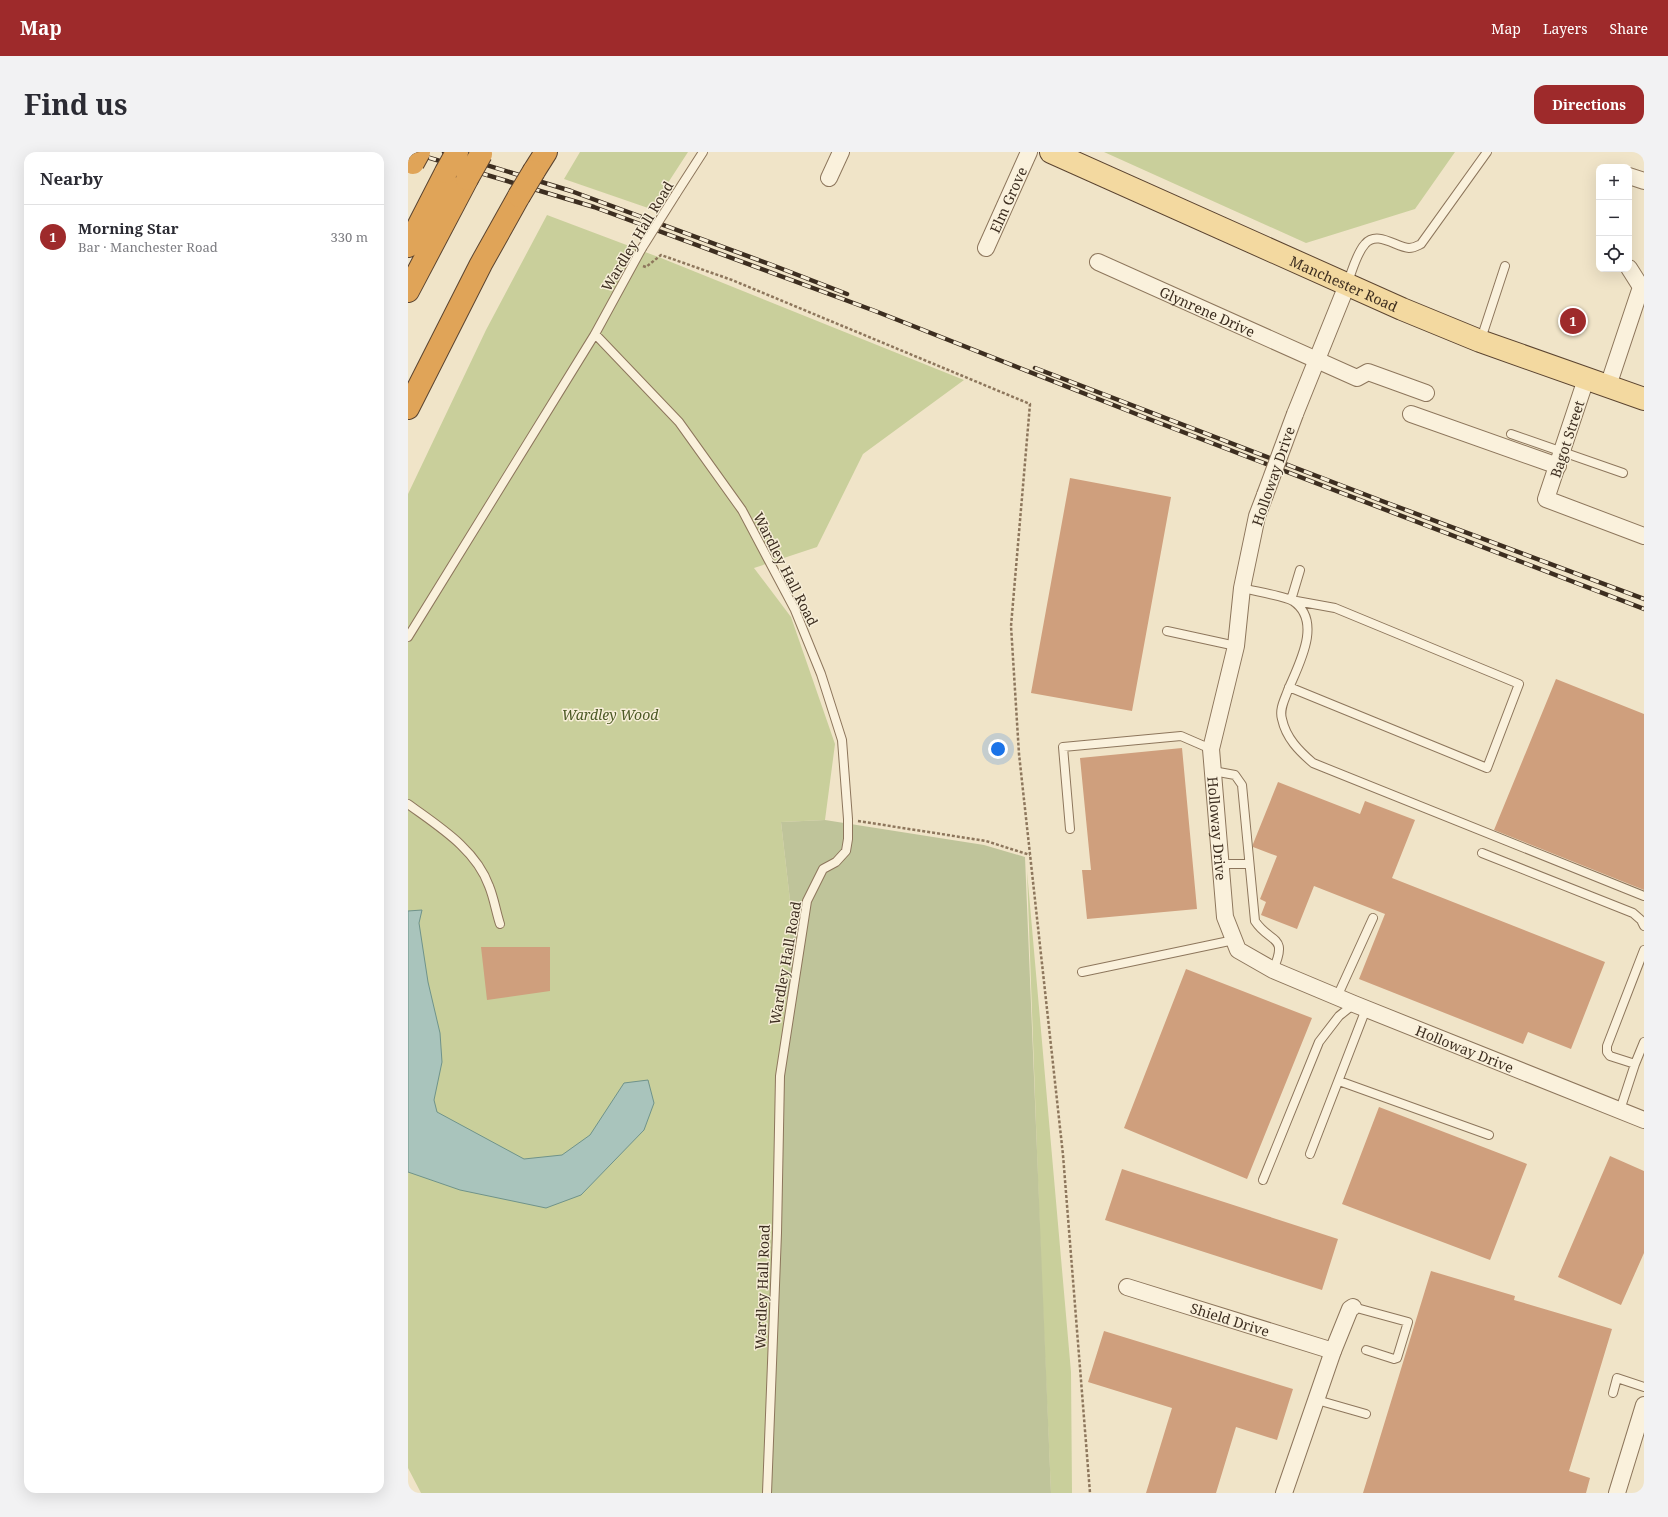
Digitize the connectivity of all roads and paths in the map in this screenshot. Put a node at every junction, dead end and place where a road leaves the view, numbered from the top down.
1 (457, 152) edge
2 (546, 152) edge
3 (703, 152) edge
4 (841, 152) edge
5 (1029, 152) edge
6 (1051, 152) edge
7 (1487, 152) edge
8 (482, 153) edge
9 (1632, 177) edge
10 (829, 178) dead end
11 (1644, 181) edge
12 (408, 246) edge
13 (986, 248) dead end
14 (634, 262) junction
15 (1098, 262) dead end
16 (1506, 266) dead end
17 (1632, 272) edge
18 (1347, 285) junction
19 (408, 291) edge
20 (595, 334) junction
21 (1480, 341) junction
22 (1315, 361) junction
23 (1586, 379) junction
24 (1608, 386) junction
25 (1426, 393) dead end
26 (1644, 399) edge
27 (408, 408) edge
28 (1411, 414) dead end
29 (1511, 434) dead end
30 (1560, 459) junction
31 (1623, 473) dead end
32 (1644, 536) edge
33 (1300, 570) dead end
34 (1242, 588) junction
35 (1291, 600) junction
36 (1166, 631) dead end
37 (408, 637) edge
38 (1236, 646) junction
39 (1289, 687) junction
40 (1211, 748) junction
41 (1213, 770) junction
42 (408, 804) edge
43 (848, 819) junction
44 (1070, 830) dead end
45 (1482, 853) dead end
46 (1030, 855) junction
47 (1221, 864) junction
48 (1249, 864) junction
49 (1644, 896) edge
50 (1373, 918) dead end
51 (500, 924) dead end
52 (1644, 926) edge
53 (1234, 940) junction
54 (1644, 950) edge
55 (1273, 970) junction
56 (1082, 972) dead end
57 (1338, 997) junction
58 (1360, 1007) junction
59 (1644, 1042) edge
60 (1635, 1064) junction
61 (1339, 1081) junction
62 (1620, 1110) junction
63 (1644, 1120) edge
64 (1489, 1135) dead end
65 (1310, 1154) dead end
66 (1263, 1180) dead end
67 (1127, 1287) dead end
68 (1353, 1307) joint
69 (1366, 1350) dead end
70 (1333, 1351) junction
71 (1644, 1387) edge
72 (1613, 1393) dead end
73 (1317, 1400) junction
74 (1644, 1405) edge
75 (1366, 1414) dead end
76 (766, 1493) edge
77 (1090, 1493) edge
78 (1284, 1493) edge
79 (1617, 1493) edge

1 - 12 highway, bridge
2 - 27 highway, bridge
3 - 14 lane, Wardley Hall Road, bridge
4 - 10 street
5 - 13 street, Elm Grove
6 - 18 main road, Manchester Road
7 - 18 lane
8 - 19 highway, bridge
9 - 11 street
14 - 20 lane, Wardley Hall Road
14 - 46 path
15 - 22 street, Glynrene Drive
16 - 21 lane
17 - 24 street
18 - 21 main road, Manchester Road
18 - 22 street, Holloway Drive
20 - 37 lane, Wardley Hall Road
20 - 43 lane, Wardley Hall Road
21 - 23 main road, Manchester Road
22 - 25 street, Glynrene Drive
22 - 34 street, Holloway Drive, bridge
23 - 24 main road, Manchester Road
23 - 30 street, Bagot Street
24 - 26 main road, Manchester Road
28 - 30 street
29 - 30 lane
30 - 31 lane
30 - 32 street, Bagot Street
33 - 35 lane
34 - 35 lane
34 - 38 street, Holloway Drive
35 - 39 lane
35 - 39 lane
36 - 38 lane
38 - 40 street, Holloway Drive
39 - 49 lane
40 - 41 street, Holloway Drive
40 - 44 lane
41 - 47 street, Holloway Drive
41 - 48 lane
42 - 51 lane
43 - 46 path
43 - 76 lane, Wardley Hall Road
45 - 52 lane
46 - 77 path
47 - 48 lane
47 - 53 street, Holloway Drive
48 - 55 lane
50 - 57 lane
53 - 55 street, Holloway Drive
53 - 56 lane
54 - 60 lane
55 - 57 street, Holloway Drive
57 - 58 street, Holloway Drive
58 - 61 lane
58 - 62 street, Holloway Drive
58 - 66 lane
59 - 60 lane
60 - 62 lane
61 - 64 lane
61 - 65 lane
62 - 63 street, Holloway Drive
67 - 70 street, Shield Drive
68 - 69 lane
68 - 70 street
70 - 73 street
71 - 72 lane
73 - 75 lane
73 - 78 street
74 - 79 street

